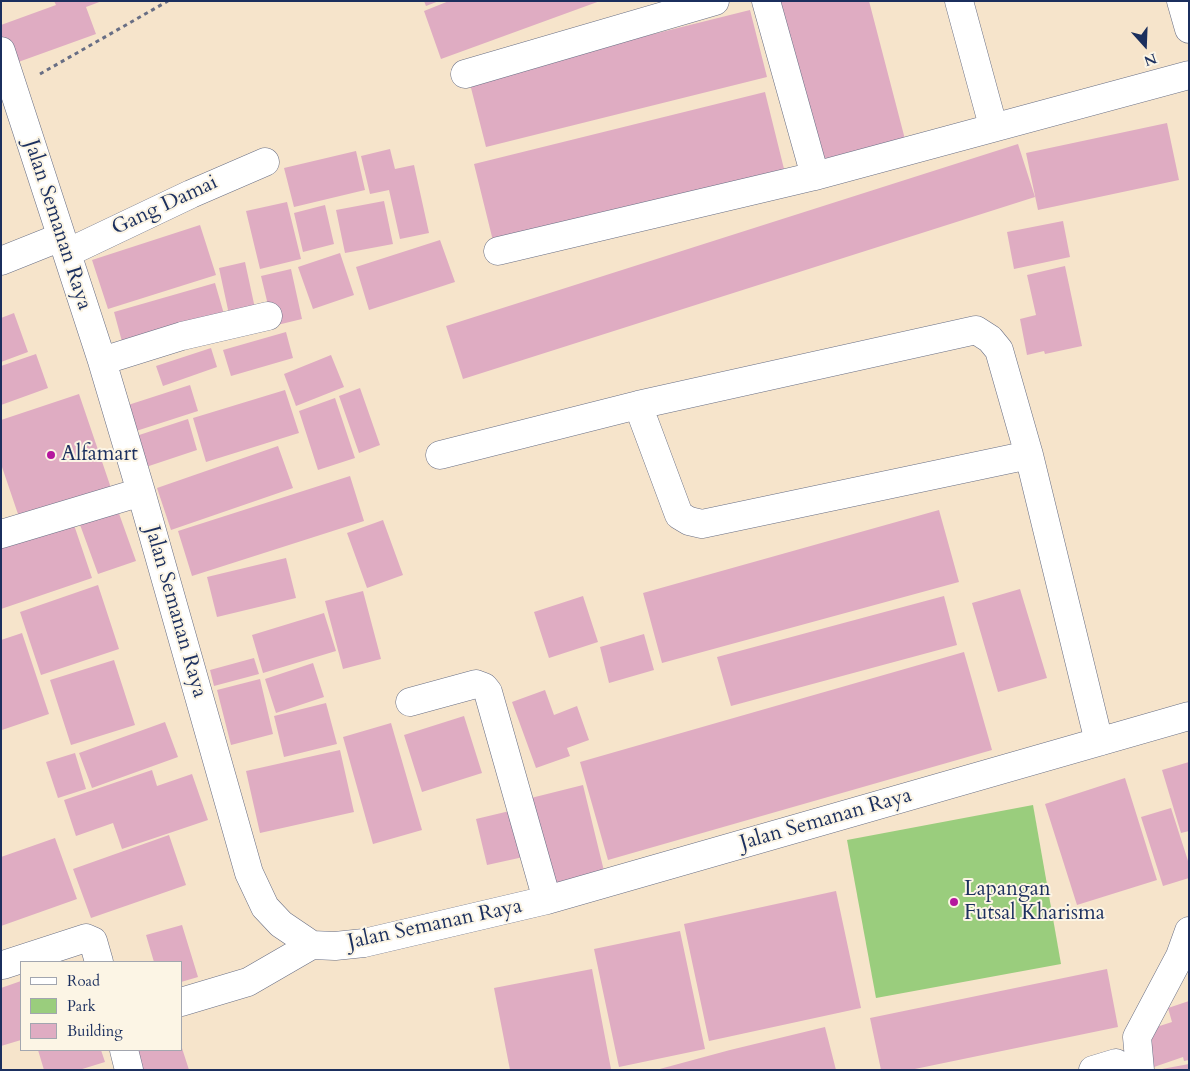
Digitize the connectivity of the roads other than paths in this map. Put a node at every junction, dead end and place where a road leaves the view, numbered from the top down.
1 (715, 1) edge
2 (766, 1) edge
3 (959, 1) edge
4 (1180, 1) edge
5 (1189, 29) edge
6 (1, 51) edge
7 (465, 74) dead end
8 (1189, 75) edge
9 (993, 126) junction
10 (265, 162) dead end
11 (815, 176) junction
12 (64, 245) junction
13 (498, 251) dead end
14 (1, 261) edge
15 (268, 316) dead end
16 (102, 361) junction
17 (638, 405) junction
18 (440, 455) dead end
19 (1029, 455) junction
20 (141, 492) junction
21 (1, 534) edge
22 (410, 702) dead end
23 (1189, 716) edge
24 (1099, 742) junction
25 (547, 900) junction
26 (1189, 931) edge
27 (312, 945) junction
28 (99, 961) edge
29 (2, 963) edge
30 (182, 1002) edge
31 (124, 1051) edge
32 (1116, 1068) edge
33 (129, 1070) edge

1 - 7 street
2 - 11 street
3 - 9 street
4 - 5 street
6 - 12 street, Jalan Semanan Raya
8 - 9 street
9 - 11 street
10 - 12 street, Gang Damai
11 - 13 street
12 - 14 street, Gang Damai
12 - 16 street, Jalan Semanan Raya
15 - 16 street
16 - 20 street, Jalan Semanan Raya
17 - 18 street
17 - 19 street
17 - 19 street
19 - 24 street
20 - 21 street
20 - 27 street, Jalan Semanan Raya
22 - 25 street
23 - 24 street, Jalan Semanan Raya
24 - 25 street, Jalan Semanan Raya
25 - 27 street, Jalan Semanan Raya
26 - 32 street
27 - 30 street
28 - 29 street
31 - 33 street

